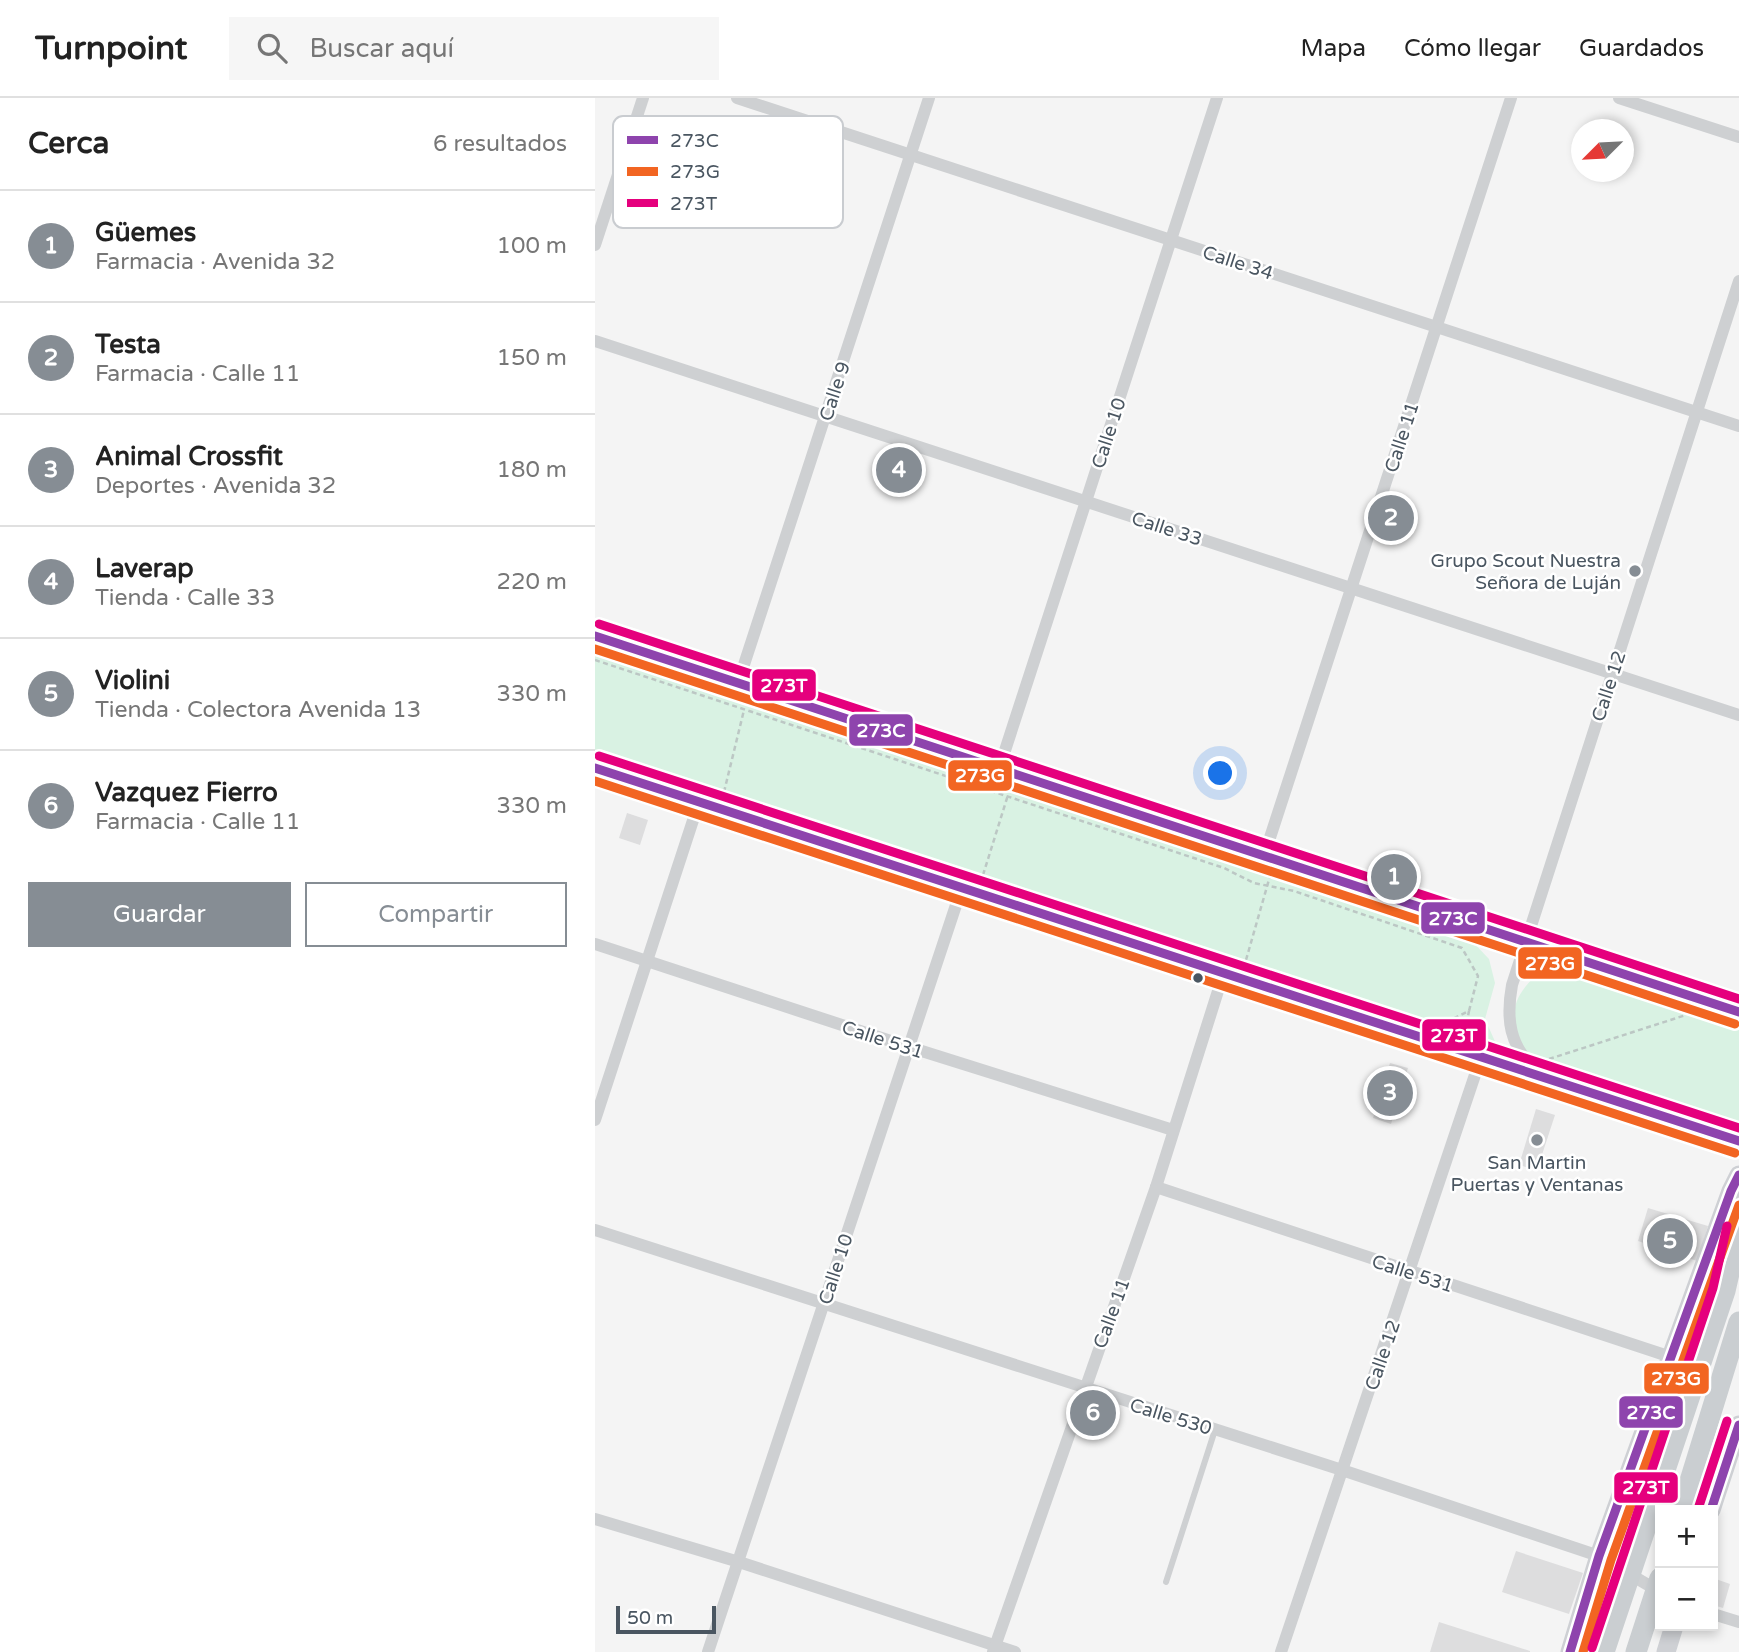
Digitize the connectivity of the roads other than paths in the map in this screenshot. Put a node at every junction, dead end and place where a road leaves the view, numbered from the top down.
1 (642, 98) edge
2 (737, 98) edge
3 (929, 98) edge
4 (1217, 98) edge
5 (1511, 98) edge
6 (1619, 98) edge
7 (636, 116) edge
8 (792, 116) edge
9 (843, 133) edge
10 (1739, 138) edge
11 (911, 155) junction
12 (613, 189) edge
13 (1171, 240) junction
14 (595, 245) edge
15 (1739, 281) edge
16 (1437, 327) junction
17 (595, 341) edge
18 (1696, 412) junction
19 (825, 416) junction
20 (1739, 426) edge
21 (1086, 502) junction
22 (1352, 589) junction
23 (595, 636) edge
24 (1611, 673) junction
25 (738, 683) junction
26 (1739, 715) edge
27 (595, 768) edge
28 (1007, 780) junction
29 (699, 802) junction
30 (1270, 858) junction
31 (970, 889) junction
32 (1524, 941) junction
33 (595, 944) edge
34 (649, 960) junction
35 (1232, 975) junction
36 (1739, 1013) edge
37 (909, 1047) junction
38 (1471, 1053) junction
39 (1550, 1079) junction
40 (595, 1120) edge
41 (1173, 1130) junction
42 (1739, 1141) edge
43 (1739, 1175) edge
44 (1156, 1188) junction
45 (1739, 1229) edge
46 (595, 1230) edge
47 (1411, 1272) junction
48 (825, 1302) junction
49 (1739, 1322) edge
50 (1671, 1357) junction
51 (1084, 1388) junction
52 (1739, 1427) edge
53 (1215, 1430) junction
54 (1342, 1470) junction
55 (1683, 1505) edge
56 (1713, 1505) edge
57 (595, 1519) edge
58 (1599, 1556) junction
59 (739, 1562) junction
60 (1630, 1574) junction
61 (1166, 1582) dead end
62 (1655, 1585) edge
63 (1655, 1598) edge
64 (1718, 1616) edge
65 (1739, 1622) edge
66 (1672, 1631) edge
67 (994, 1649) edge
68 (708, 1652) edge
69 (1016, 1652) edge
70 (1281, 1652) edge
71 (1570, 1652) edge
72 (1604, 1652) edge
73 (1636, 1652) edge
74 (1666, 1652) edge

1 - 7 street
2 - 8 street, Calle 34
3 - 11 street, Calle 9
4 - 13 street, Calle 10
5 - 16 street, Calle 11
6 - 10 street
9 - 11 street, Calle 34
11 - 13 street, Calle 34
11 - 19 street, Calle 9
12 - 14 street
13 - 16 street, Calle 34
13 - 21 street, Calle 10
15 - 18 street, Calle 12
16 - 18 street, Calle 34
16 - 22 street, Calle 11
17 - 19 street, Calle 33
18 - 20 street, Calle 34
18 - 24 street, Calle 12
19 - 21 street, Calle 33
19 - 25 street, Calle 9
21 - 22 street, Calle 33
21 - 28 street, Calle 10
22 - 24 street, Calle 33
22 - 30 street, Calle 11
23 - 25 highway
24 - 26 street, Calle 33
24 - 32 street, Calle 12
25 - 28 highway
27 - 29 highway
28 - 30 highway
29 - 31 highway
29 - 34 street
30 - 32 highway
31 - 35 highway
31 - 37 street, Calle 10
32 - 36 highway
32 - 39 street, Calle 12
33 - 34 street, Calle 531
34 - 37 street, Calle 531
34 - 40 street
35 - 38 highway
35 - 41 street, Calle 11
37 - 41 street, Calle 531
37 - 48 street, Calle 10
38 - 39 highway
38 - 47 street, Calle 12
39 - 42 highway
41 - 44 street, Calle 11
43 - 50 street
44 - 47 street, Calle 531
44 - 51 street, Calle 11
45 - 60 main road
46 - 48 street, Calle 530
47 - 50 street, Calle 531
47 - 54 street, Calle 12
48 - 51 street, Calle 530
48 - 59 street, Calle 10
49 - 55 main road
50 - 58 street
51 - 53 street, Calle 530
51 - 67 street, Calle 11
52 - 56 street
53 - 54 street, Calle 530
53 - 61 lane
54 - 58 street, Calle 530
54 - 70 street, Calle 12
57 - 59 street
58 - 60 street, Calle 530
58 - 71 street
59 - 67 street
59 - 68 street, Calle 10
60 - 62 street, Calle 530
60 - 72 main road
63 - 73 main road
64 - 65 street
66 - 74 street
67 - 69 street

